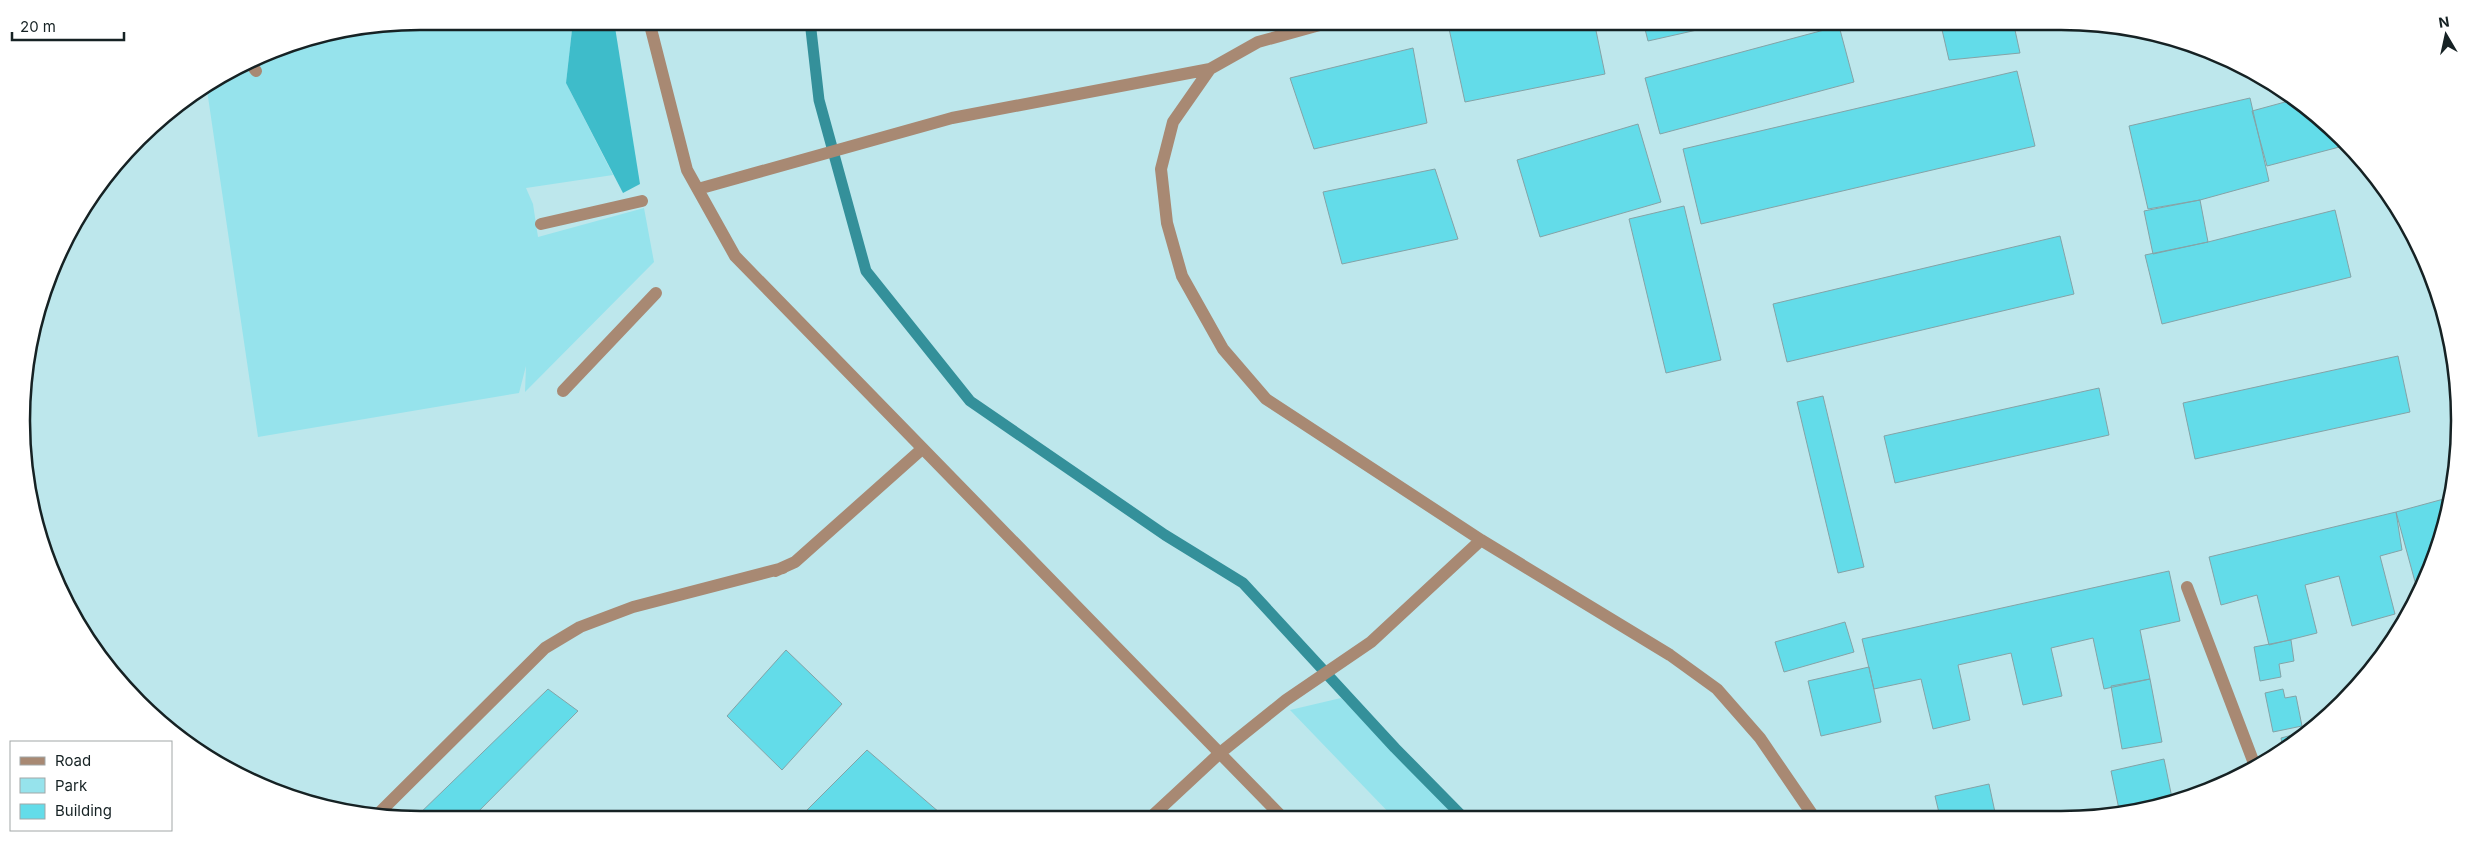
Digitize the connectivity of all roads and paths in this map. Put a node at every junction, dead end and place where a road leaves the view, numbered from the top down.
1 (651, 30) edge
2 (1301, 30) edge
3 (1210, 69) junction
4 (698, 189) junction
5 (642, 201) dead end
6 (541, 224) dead end
7 (656, 293) dead end
8 (563, 391) dead end
9 (922, 449) junction
10 (1481, 540) junction
11 (2187, 587) dead end
12 (1220, 753) junction
13 (2253, 761) edge
14 (383, 809) edge
15 (1158, 811) edge
16 (1277, 811) edge
17 (1810, 811) edge

1 - 4 street
2 - 3 street
3 - 4 street
3 - 10 street
4 - 9 street
5 - 6 street
7 - 8 street
9 - 12 street
9 - 14 street
10 - 12 street
10 - 17 street
11 - 13 street
12 - 15 street
12 - 16 street

